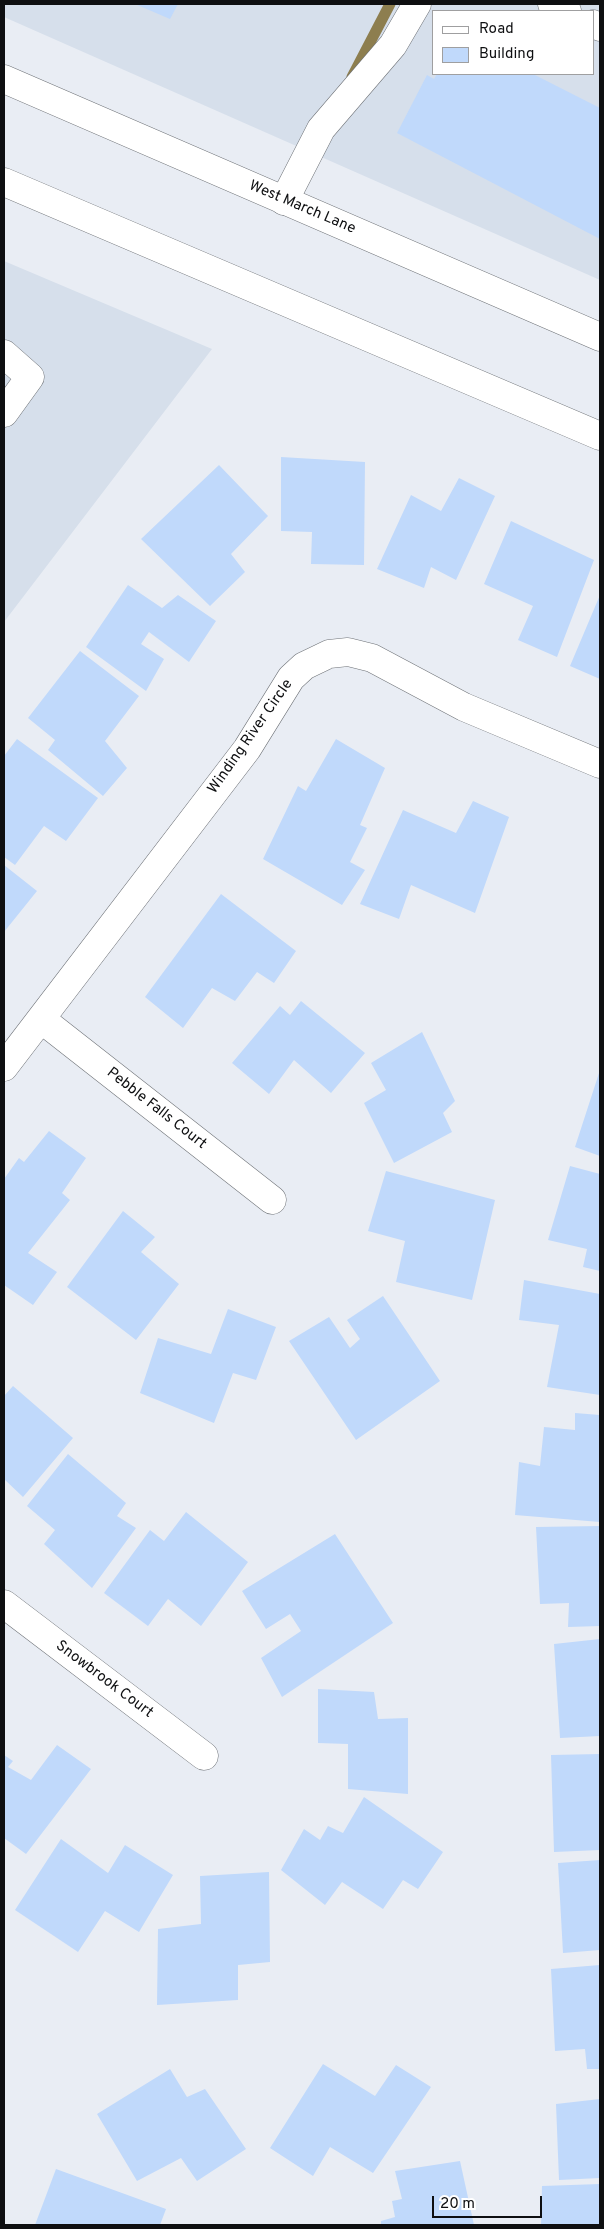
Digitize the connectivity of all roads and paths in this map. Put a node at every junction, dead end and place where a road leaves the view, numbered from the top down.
1 (417, 4) edge
2 (552, 4) edge
3 (565, 10) edge
4 (4, 79) edge
5 (4, 182) edge
6 (284, 201) junction
7 (600, 337) edge
8 (4, 354) edge
9 (4, 413) edge
10 (600, 436) edge
11 (600, 764) edge
12 (41, 1019) junction
13 (4, 1067) edge
14 (272, 1200) dead end
15 (4, 1604) edge
16 (204, 1756) dead end

1 - 6 street
2 - 3 street
4 - 6 street, West March Lane
5 - 10 street
6 - 7 street, West March Lane
8 - 9 street
11 - 12 street, Winding River Circle
12 - 13 street, Winding River Circle
12 - 14 street, Pebble Falls Court
15 - 16 street, Snowbrook Court

